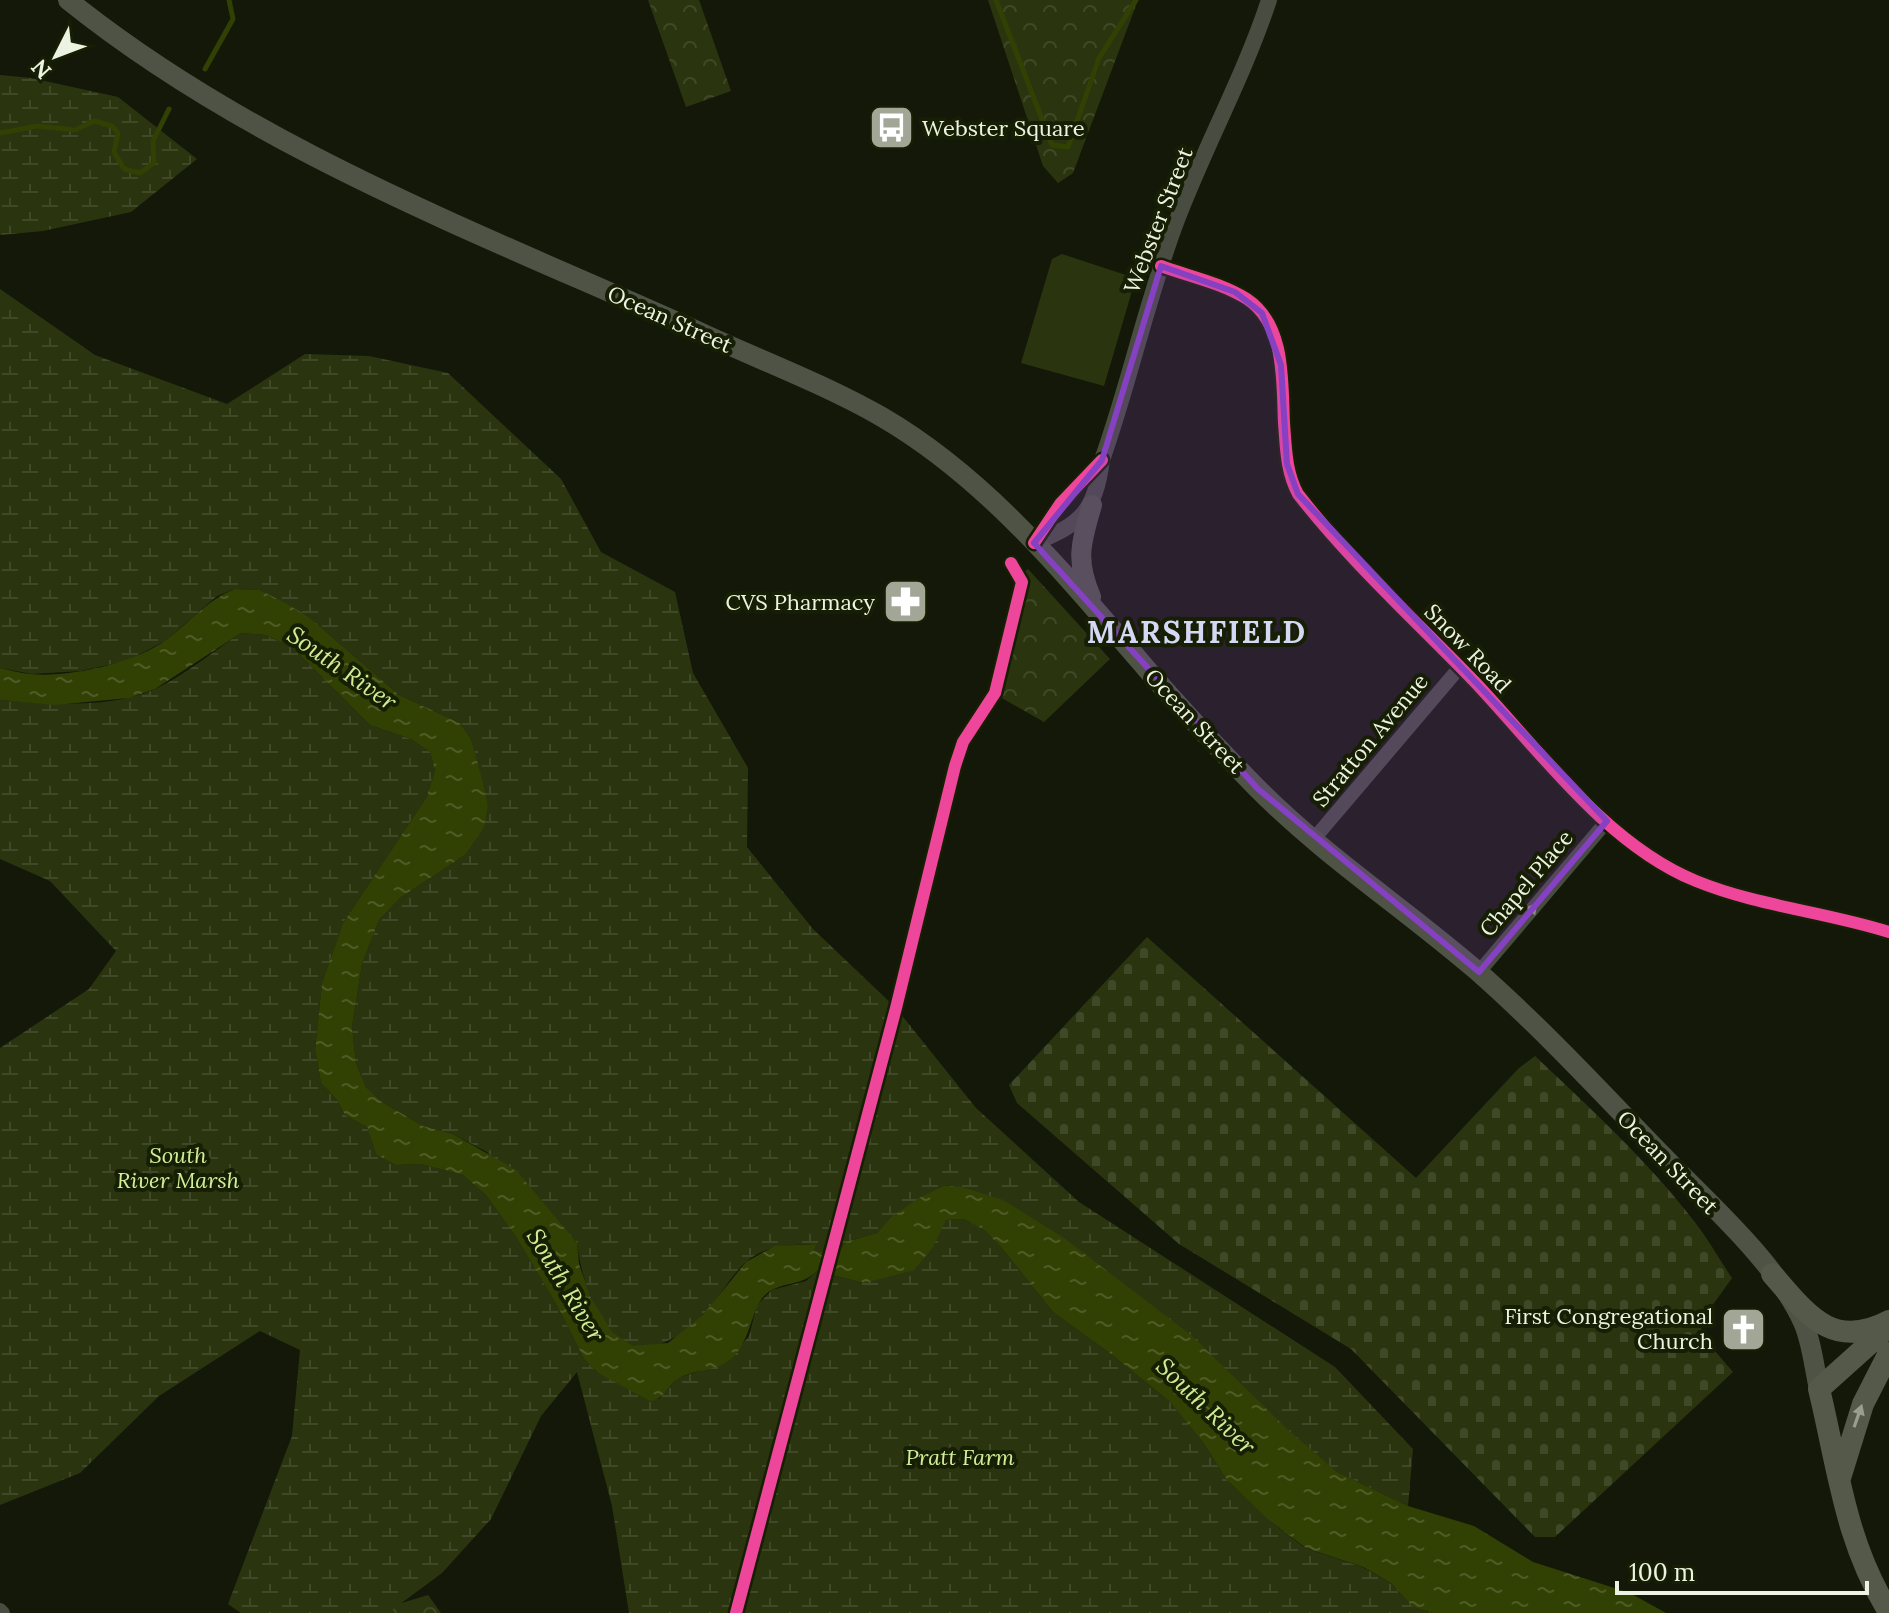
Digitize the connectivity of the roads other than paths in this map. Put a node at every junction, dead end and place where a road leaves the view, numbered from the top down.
1 (68, 0) edge
2 (1269, 0) edge
3 (1161, 266) junction
4 (1102, 460) junction
5 (1092, 505) junction
6 (1034, 543) junction
7 (1095, 609) junction
8 (1460, 667) junction
9 (1607, 821) junction
10 (1313, 840) junction
11 (1889, 932) edge
12 (1479, 972) junction
13 (1772, 1274) junction
14 (1889, 1324) edge
15 (1889, 1352) edge
16 (1819, 1389) junction
17 (1839, 1484) junction
18 (1889, 1612) edge

1 - 6 main road, Ocean Street
2 - 3 street, Webster Street
3 - 4 street, Webster Street
3 - 8 street, Snow Road
4 - 5 street, Webster Street
4 - 6 street, Webster Street
5 - 6 street
5 - 7 main road
6 - 7 main road, Ocean Street
7 - 10 main road, Ocean Street
8 - 9 street, Snow Road
8 - 10 street, Stratton Avenue
9 - 11 street, Snow Road
12 -> 9 street, Chapel Place
10 - 12 main road, Ocean Street
12 - 13 main road, Ocean Street
13 - 14 main road
13 - 16 main road, Ocean Street
14 - 16 main road
15 - 16 main road
17 -> 15 main road
16 - 17 main road, Ocean Street
17 - 18 main road, Ocean Street

